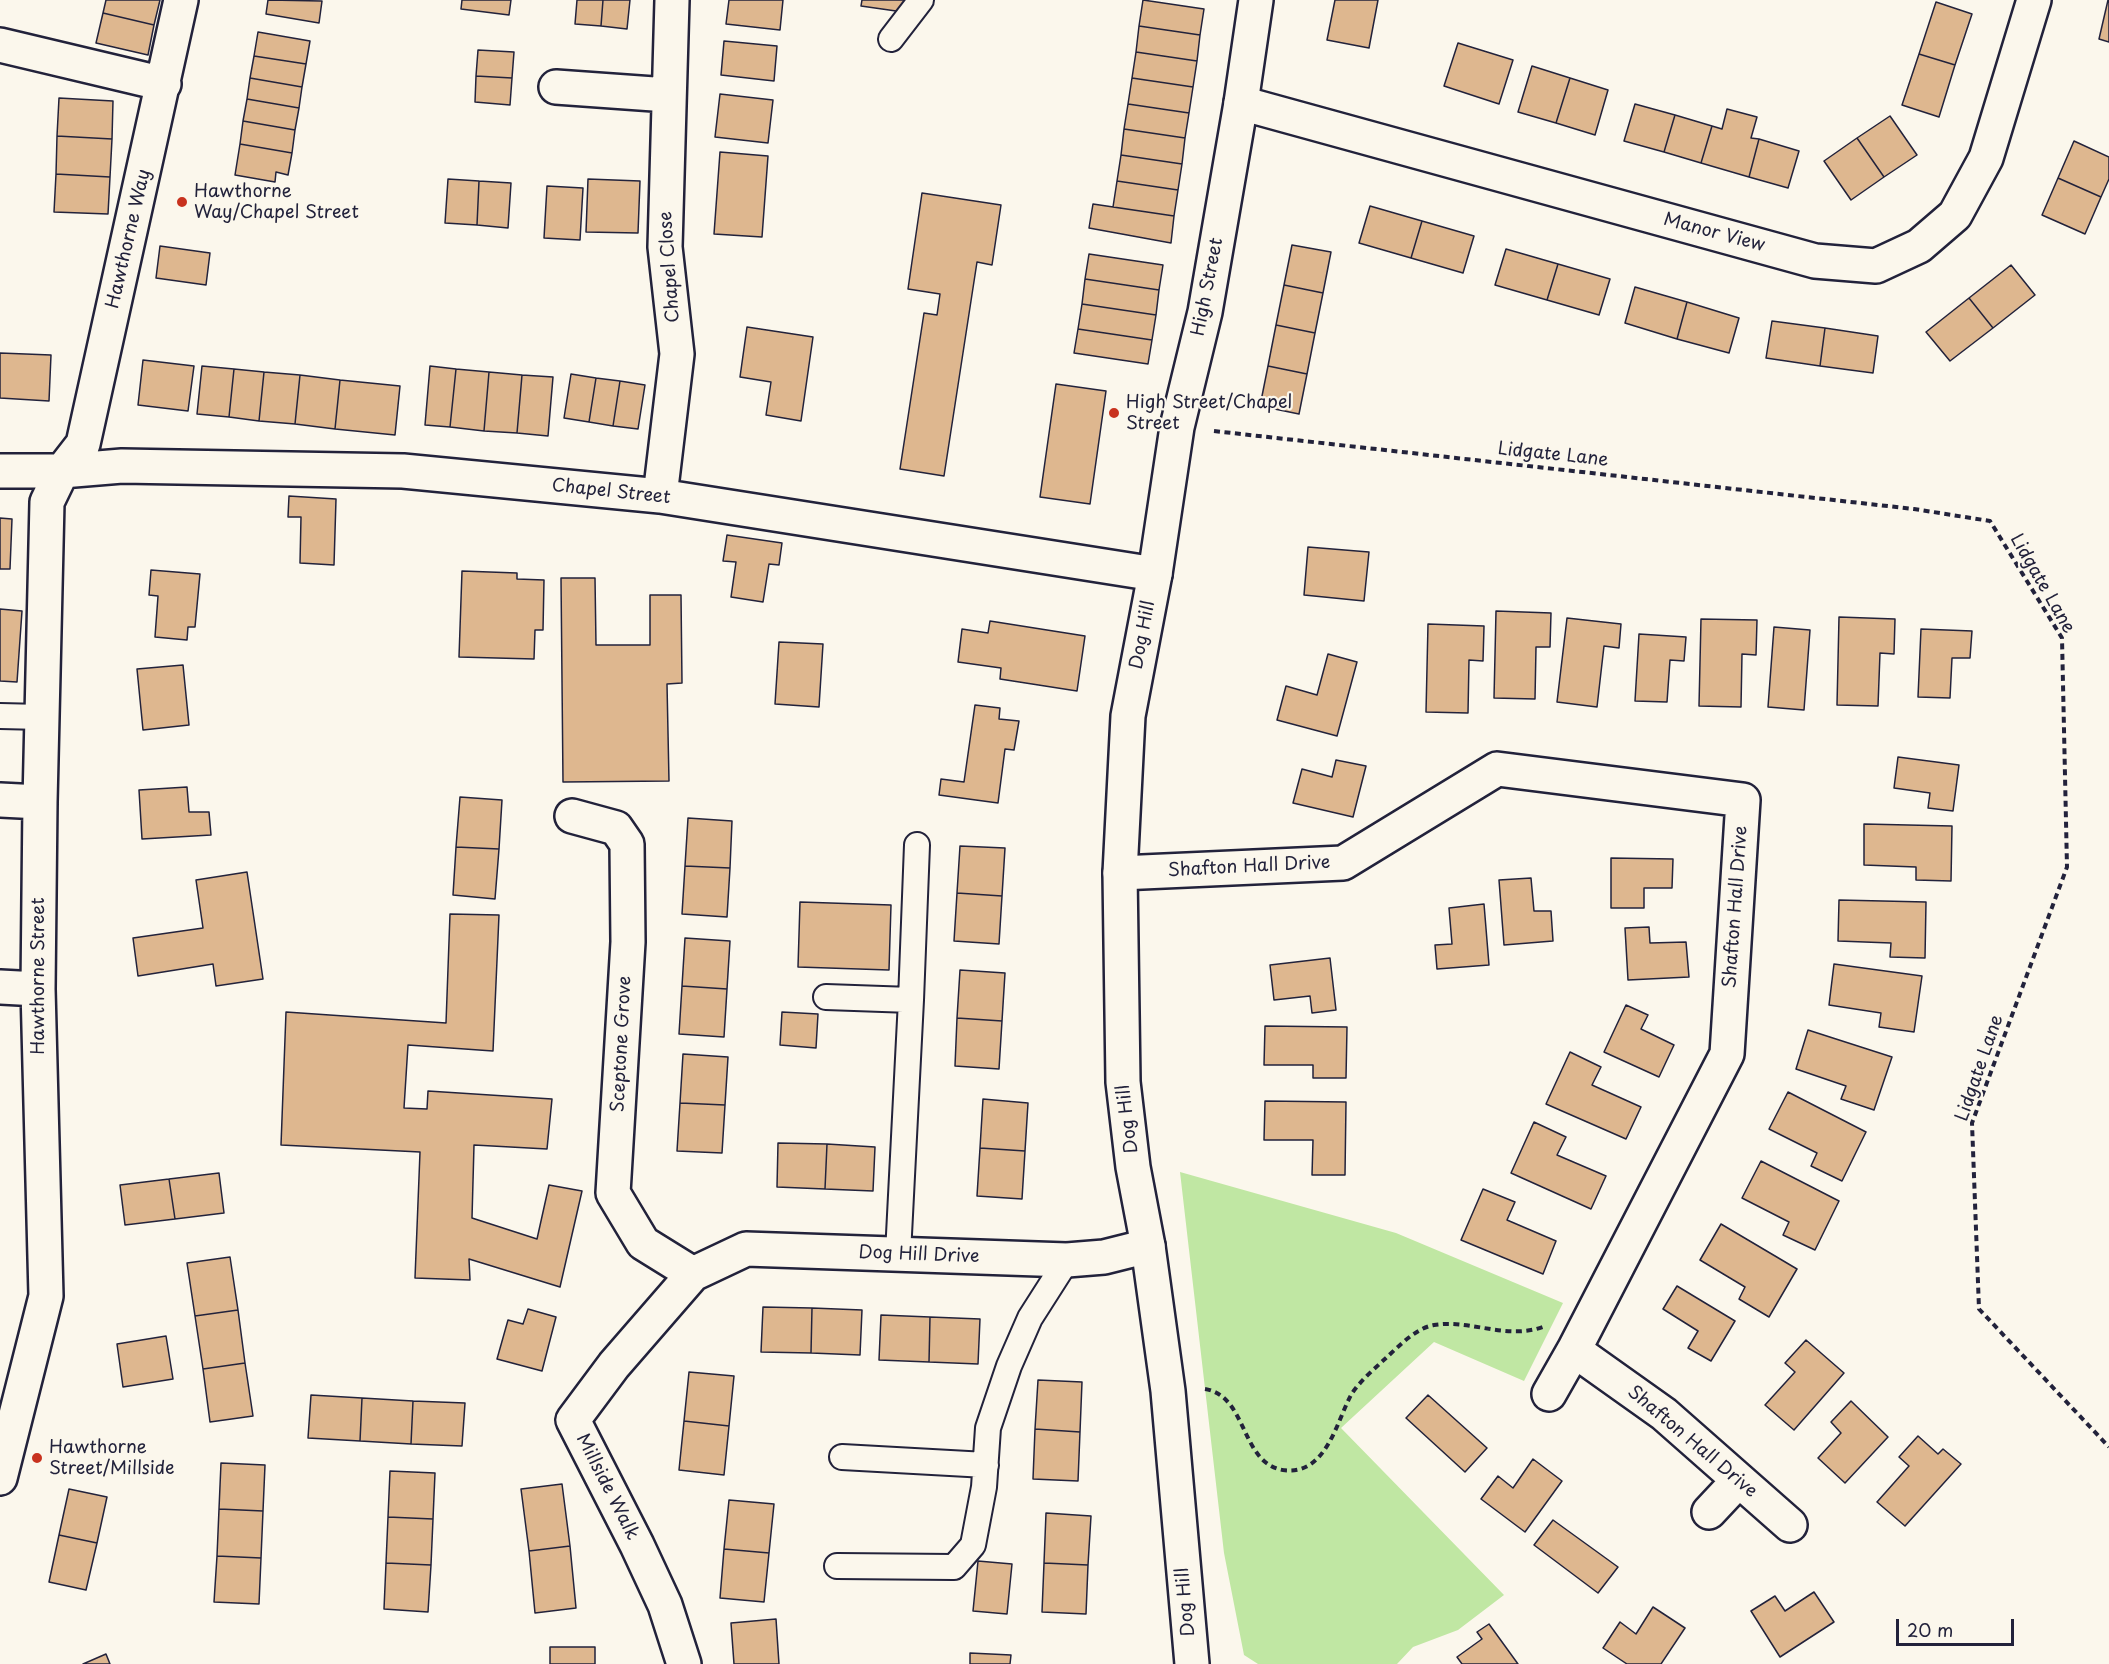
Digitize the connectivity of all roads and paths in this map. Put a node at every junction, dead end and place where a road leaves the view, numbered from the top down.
1 (182, 0) edge
2 (672, 0) edge
3 (921, 0) edge
4 (2034, 0) edge
5 (1250, 1) edge
6 (891, 39) dead end
7 (0, 45) edge
8 (164, 84) junction
9 (556, 87) dead end
10 (668, 95) junction
11 (1241, 103) junction
12 (1177, 427) junction
13 (0, 471) edge
14 (62, 471) junction
15 (660, 496) junction
16 (1155, 574) junction
17 (0, 716) edge
18 (42, 717) junction
19 (0, 800) edge
20 (40, 802) junction
21 (572, 816) dead end
22 (918, 845) dead end
23 (1120, 873) junction
24 (0, 987) edge
25 (38, 989) junction
26 (826, 997) dead end
27 (911, 1000) junction
28 (1148, 1246) junction
29 (898, 1254) junction
30 (1067, 1260) junction
31 (693, 1274) junction
32 (1598, 1303) junction
33 (1574, 1350) junction
34 (1168, 1391) junction
35 (1549, 1394) dead end
36 (2109, 1447) edge
37 (842, 1457) dead end
38 (986, 1465) junction
39 (0, 1478) edge
40 (1739, 1480) junction
41 (1709, 1512) dead end
42 (1790, 1525) dead end
43 (837, 1566) dead end
44 (684, 1664) edge
45 (1192, 1664) edge

1 - 8 street, Hawthorne Way
2 - 10 street, Chapel Close
3 - 6 lane
4 - 11 street, Manor View
5 - 11 street, High Street
7 - 8 street
8 - 14 street, Hawthorne Way
9 - 10 street
10 - 15 street, Chapel Close
11 - 12 street, High Street
12 - 16 street, High Street
12 - 36 path, Lidgate Lane
13 - 14 street, Chapel Street
14 - 15 street, Chapel Street
14 - 18 street, Hawthorne Street
15 - 16 street, Chapel Street
16 - 23 street, Dog Hill
17 - 18 lane
18 - 20 street, Hawthorne Street
19 - 20 street
20 - 25 street, Hawthorne Street
21 - 31 street, Sceptone Grove
22 - 27 lane
23 - 28 street, Dog Hill
23 - 32 street, Shafton Hall Drive
24 - 25 street
25 - 39 street, Hawthorne Street
26 - 27 lane
27 - 29 lane
28 - 30 street, Dog Hill Drive
28 - 34 street, Dog Hill
29 - 30 street, Dog Hill Drive
29 - 31 street, Dog Hill Drive
30 - 38 lane
31 - 44 street, Millside Walk
32 - 33 street, Shafton Hall Drive
32 - 34 path
33 - 35 street
33 - 40 street, Shafton Hall Drive
34 - 45 street, Dog Hill
37 - 38 lane
38 - 43 lane
40 - 41 street
40 - 42 street, Shafton Hall Drive

